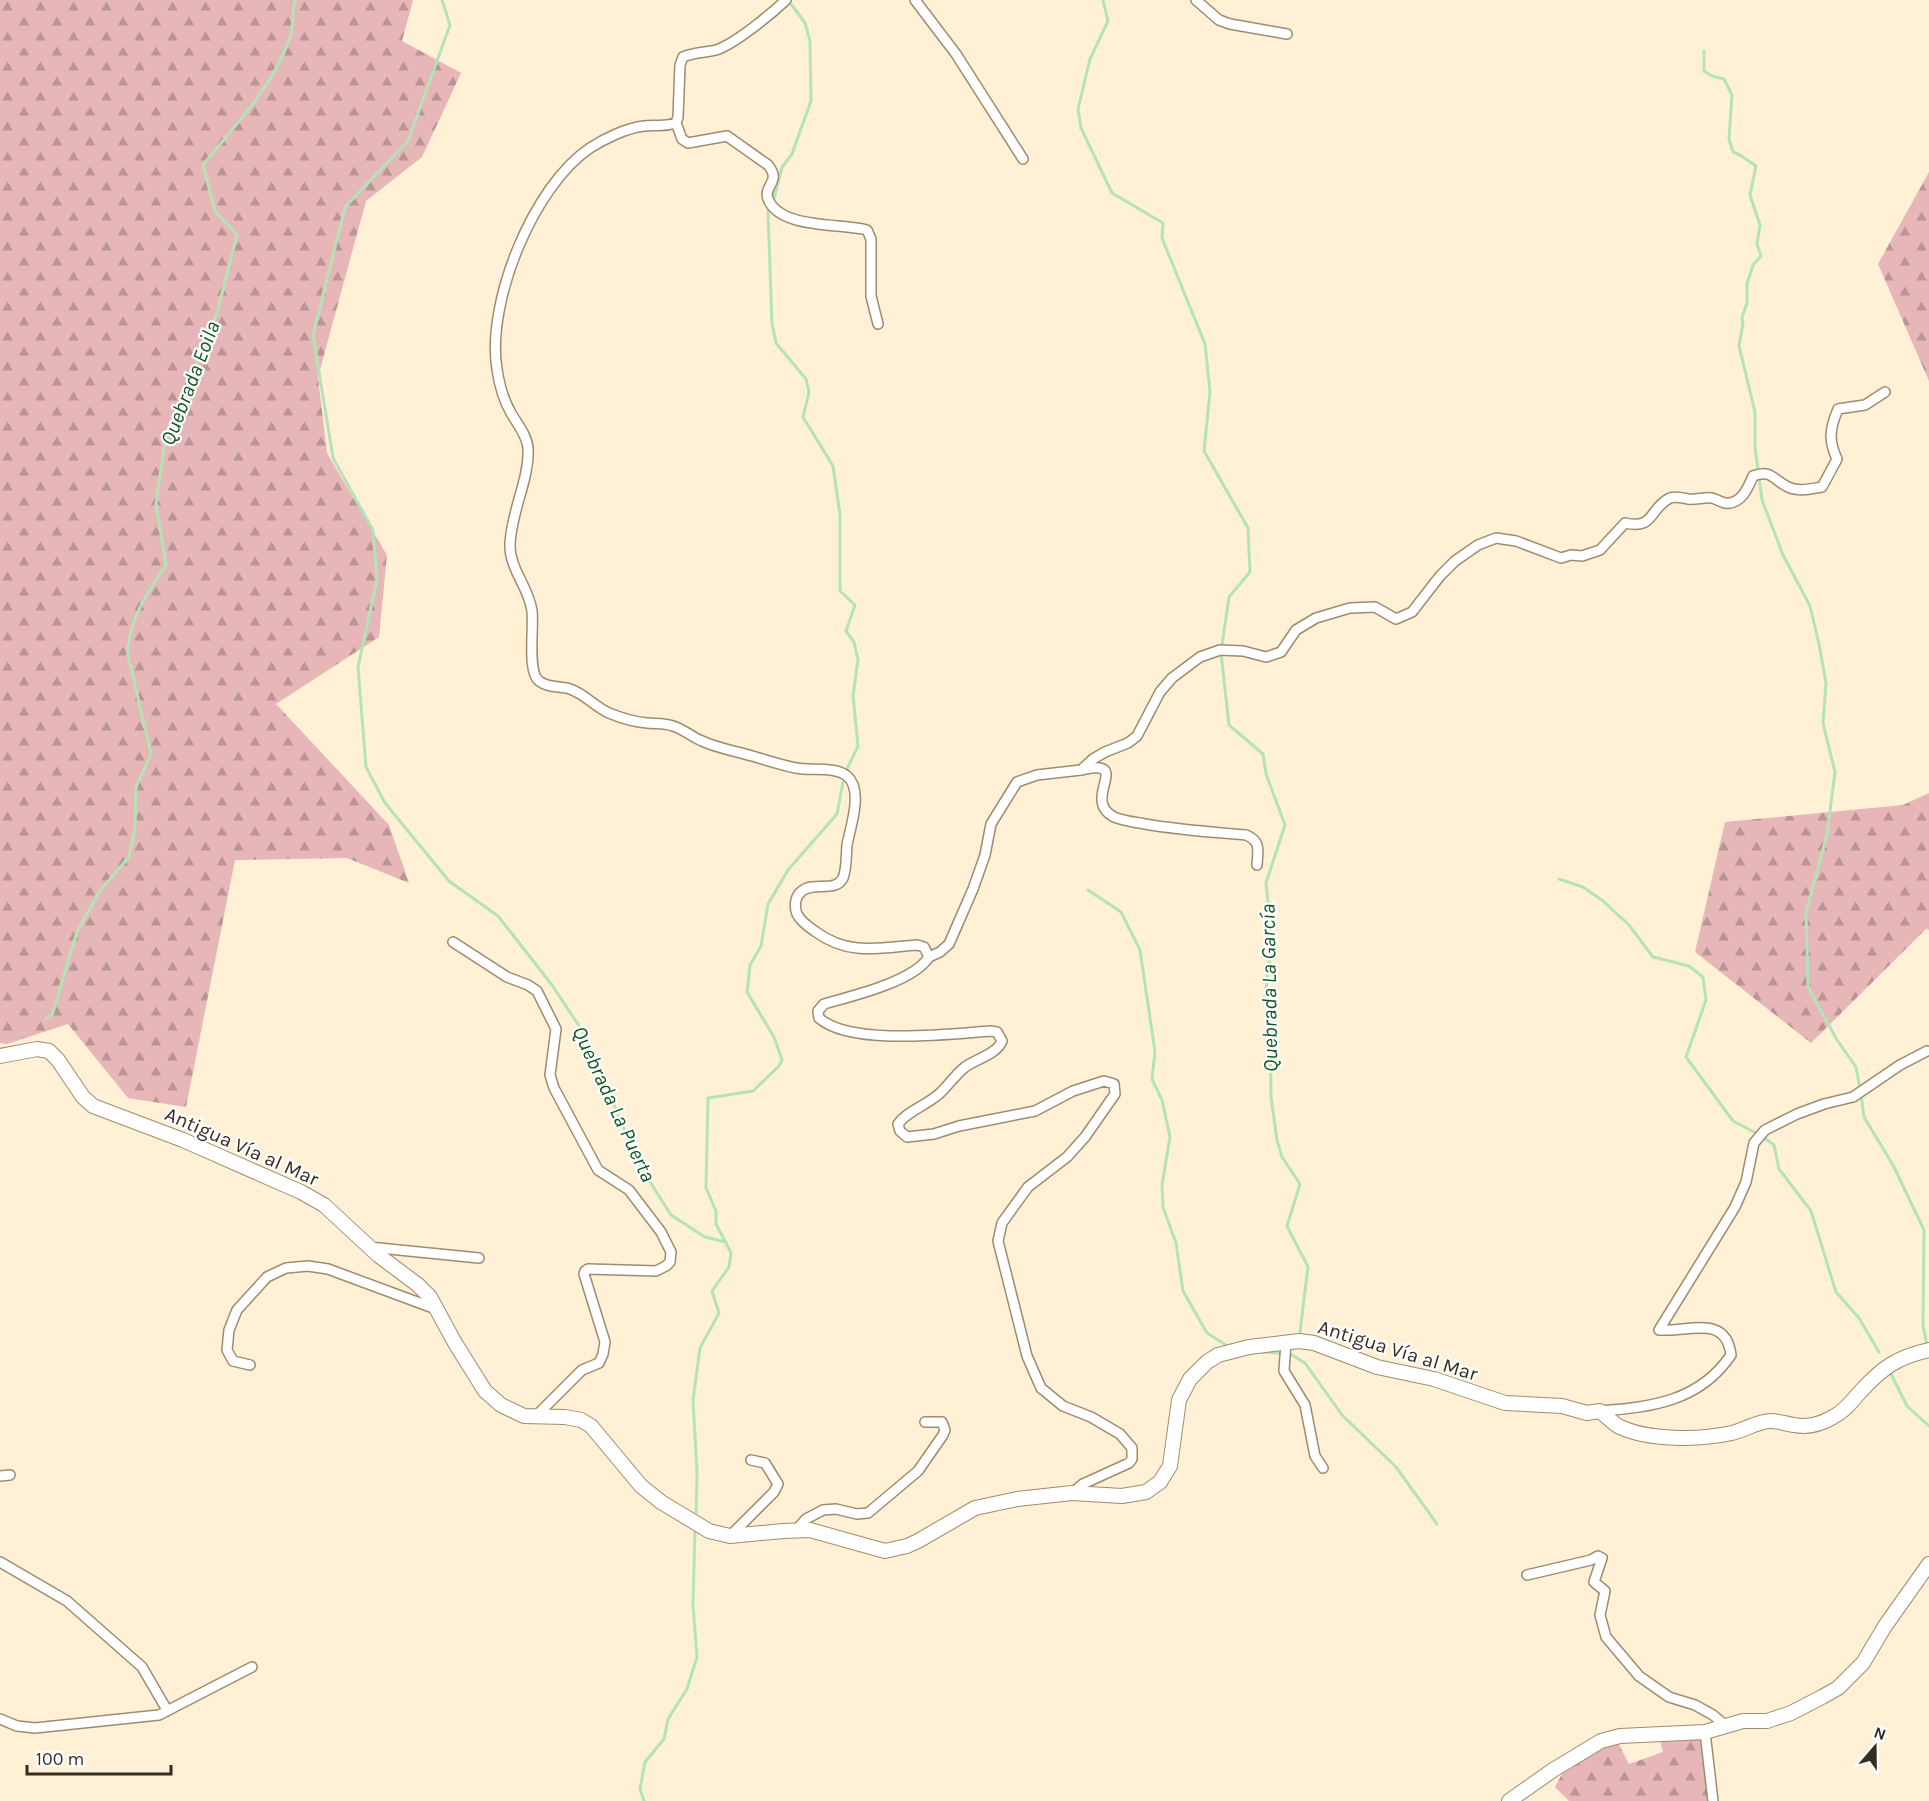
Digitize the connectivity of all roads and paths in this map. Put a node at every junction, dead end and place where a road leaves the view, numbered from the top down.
1 (915, 0) edge
2 (1196, 0) edge
3 (784, 1) edge
4 (1287, 34) dead end
5 (676, 123) junction
6 (1023, 159) dead end
7 (878, 324) dead end
8 (1886, 392) dead end
9 (1081, 770) junction
10 (1257, 865) dead end
11 (453, 942) dead end
12 (929, 957) junction
13 (1927, 1052) dead end
14 (0, 1056) edge
15 (369, 1247) junction
16 (479, 1258) dead end
17 (437, 1309) junction
18 (1286, 1342) junction
19 (1926, 1351) edge
20 (250, 1365) dead end
21 (1600, 1412) junction
22 (536, 1416) junction
23 (926, 1422) dead end
24 (751, 1460) dead end
25 (1323, 1468) dead end
26 (10, 1475) dead end
27 (0, 1476) edge
28 (1072, 1493) junction
29 (796, 1530) junction
30 (730, 1536) junction
31 (0, 1562) edge
32 (1929, 1564) edge
33 (1527, 1575) dead end
34 (252, 1667) dead end
35 (167, 1710) junction
36 (0, 1719) edge
37 (1725, 1725) junction
38 (1705, 1732) junction
39 (1509, 1801) edge
40 (1713, 1801) edge

1 - 6 street
2 - 4 street
3 - 5 street
5 - 7 street
5 - 12 street
8 - 9 street
9 - 10 street
9 - 12 street
11 - 22 street
12 - 28 street
13 - 21 street
14 - 15 main road, Antigua Vía al Mar
15 - 16 street
15 - 17 main road, Antigua Vía al Mar
17 - 20 street
17 - 22 main road, Antigua Vía al Mar
18 - 21 main road, Antigua Vía al Mar
18 - 25 street
18 - 28 main road, Antigua Vía al Mar
19 - 21 main road, Antigua Vía al Mar
22 - 30 main road, Antigua Vía al Mar
23 - 29 street
24 - 30 street
26 - 27 street
28 - 29 main road, Antigua Vía al Mar
29 - 30 main road, Antigua Vía al Mar
31 - 35 street
32 - 37 main road
33 - 37 street
34 - 35 street
35 - 36 street
37 - 38 main road
38 - 39 main road
38 - 40 street

